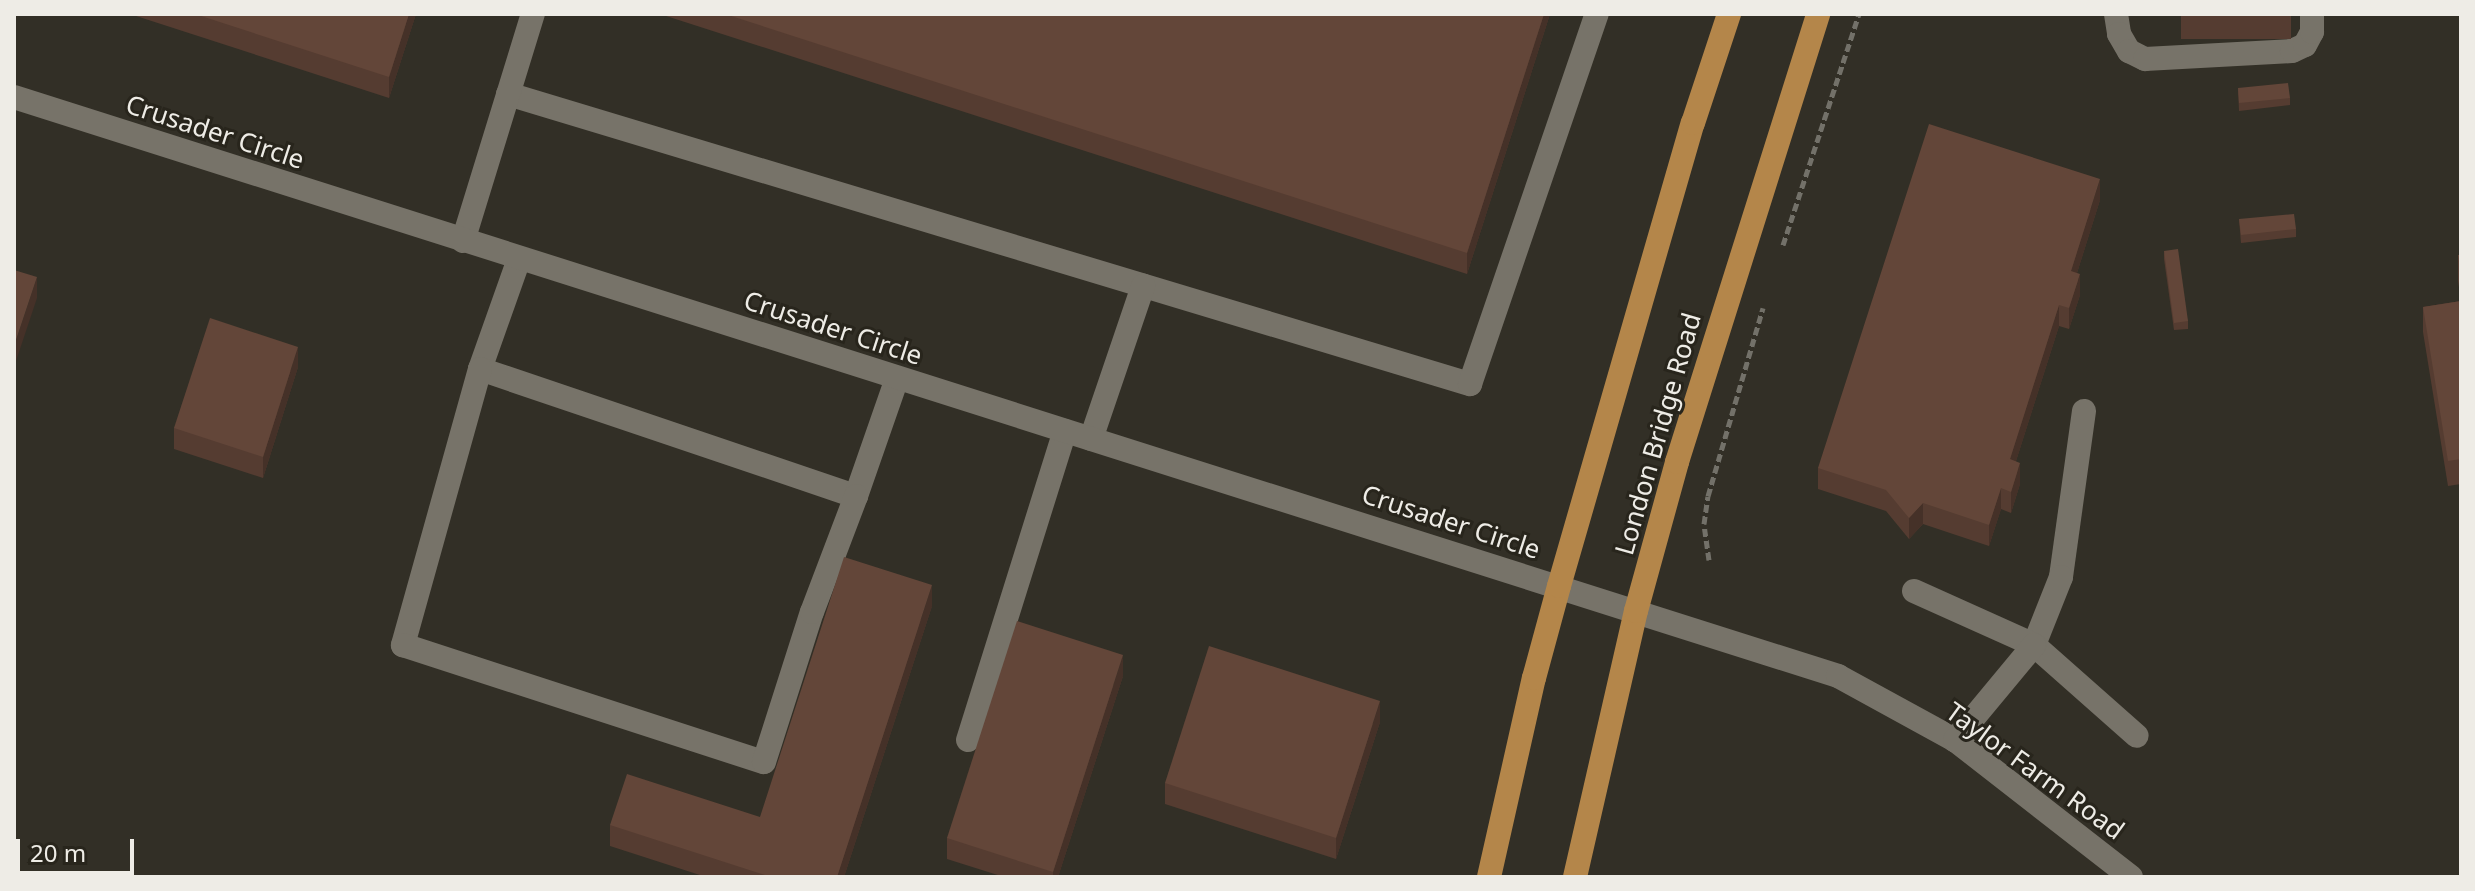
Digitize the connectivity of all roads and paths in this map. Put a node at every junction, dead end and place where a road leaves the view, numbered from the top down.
1 (533, 14) edge
2 (1597, 14) edge
3 (1729, 14) edge
4 (1818, 14) edge
5 (1859, 14) edge
6 (2116, 14) edge
7 (2312, 14) edge
8 (508, 94) junction
9 (14, 97) edge
10 (463, 241) junction
11 (1780, 252) dead end
12 (519, 259) junction
13 (1143, 286) junction
14 (1766, 296) dead end
15 (480, 369) junction
16 (897, 378) junction
17 (2084, 411) dead end
18 (1065, 431) junction
19 (1091, 439) junction
20 (856, 496) junction
21 (1709, 560) dead end
22 (1559, 586) junction
23 (1914, 591) dead end
24 (1636, 611) junction
25 (2034, 645) junction
26 (2137, 736) dead end
27 (968, 740) dead end
28 (1955, 740) junction
29 (1489, 877) edge
30 (1575, 877) edge
31 (2131, 877) edge

1 - 8 street
2 - 13 street
3 - 22 main road, London Bridge Road
4 - 24 main road, London Bridge Road
5 - 11 path
6 - 7 street
8 - 10 street
8 - 13 street
9 - 10 street, Crusader Circle
10 - 12 street, Crusader Circle
12 - 15 street
12 - 16 street, Crusader Circle
13 - 19 street
14 - 21 path
15 - 20 street
15 - 20 street
16 - 18 street, Crusader Circle
16 - 20 street
17 - 25 street
18 - 19 street, Crusader Circle
18 - 27 street
19 - 22 street, Crusader Circle
22 - 24 street, Crusader Circle
22 - 29 main road, London Bridge Road
23 - 25 street
24 - 28 street, Taylor Farm Road
24 - 30 main road, London Bridge Road
25 - 26 street
25 - 28 street
28 - 31 street, Taylor Farm Road

